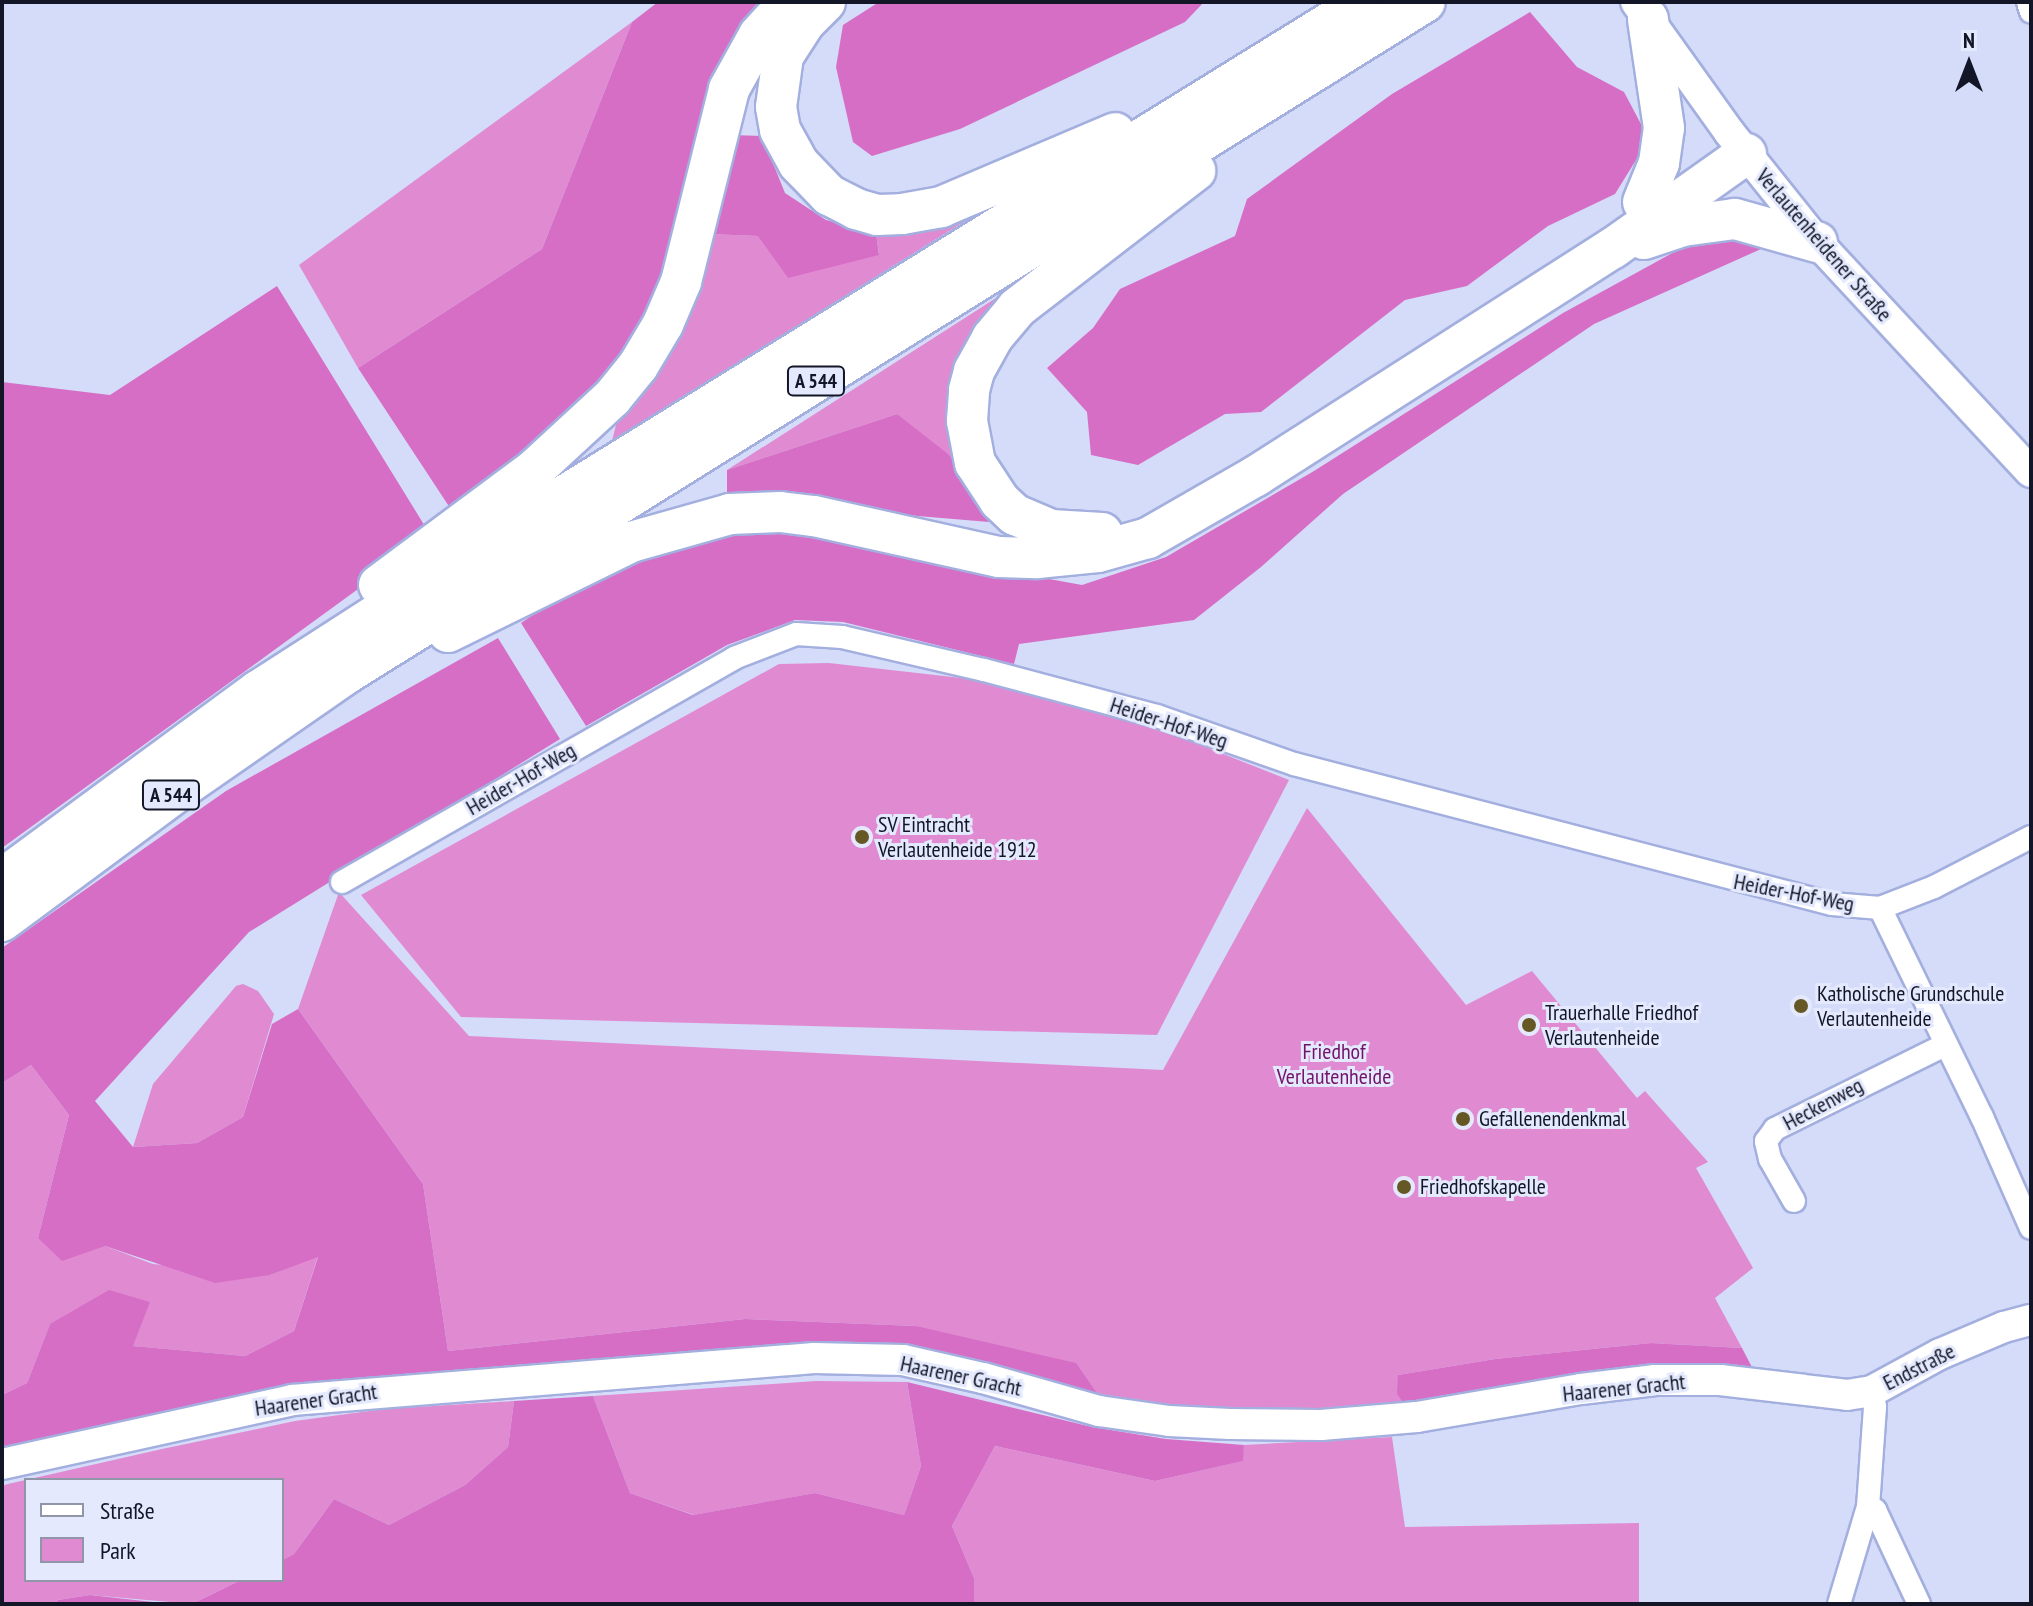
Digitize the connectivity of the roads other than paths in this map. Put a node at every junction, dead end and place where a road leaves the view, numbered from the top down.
1 (789, 2) edge
2 (825, 2) edge
3 (1363, 2) edge
4 (1425, 2) edge
5 (2028, 2) edge
6 (1642, 11) edge
7 (2031, 12) edge
8 (1287, 87) junction
9 (1192, 108) junction
10 (1737, 143) junction
11 (1643, 202) junction
12 (1817, 242) junction
13 (1613, 248) junction
14 (2031, 472) edge
15 (344, 675) junction
16 (258, 691) junction
17 (2031, 837) edge
18 (2, 879) edge
19 (342, 882) dead end
20 (1880, 908) junction
21 (2, 921) edge
22 (1945, 1045) junction
23 (1794, 1201) dead end
24 (2031, 1228) edge
25 (2031, 1320) edge
26 (1872, 1391) junction
27 (2, 1464) edge
28 (1868, 1507) junction
29 (1839, 1604) edge
30 (1919, 1604) edge

1 - 16 highway
2 - 9 highway
3 - 9 highway, A 544
4 - 8 highway, A 544
5 - 7 street
6 - 10 main road, Verlautenheidener Straße
6 - 11 highway
8 - 11 highway
8 - 15 highway, A 544
9 - 16 highway, A 544
10 - 11 highway
10 - 12 main road, Verlautenheidener Straße
10 - 13 highway
12 - 13 highway
12 - 14 main road, Verlautenheidener Straße
13 - 15 highway
15 - 21 highway, A 544
16 - 18 highway, A 544
17 - 20 street, Heider-Hof-Weg
19 - 20 street, Heider-Hof-Weg
20 - 22 street
22 - 23 street, Heckenweg
22 - 24 street
25 - 26 main road, Endstraße
26 - 27 main road, Haarener Gracht
26 - 28 street, Endstraße
28 - 29 street, Endstraße
28 - 30 street

